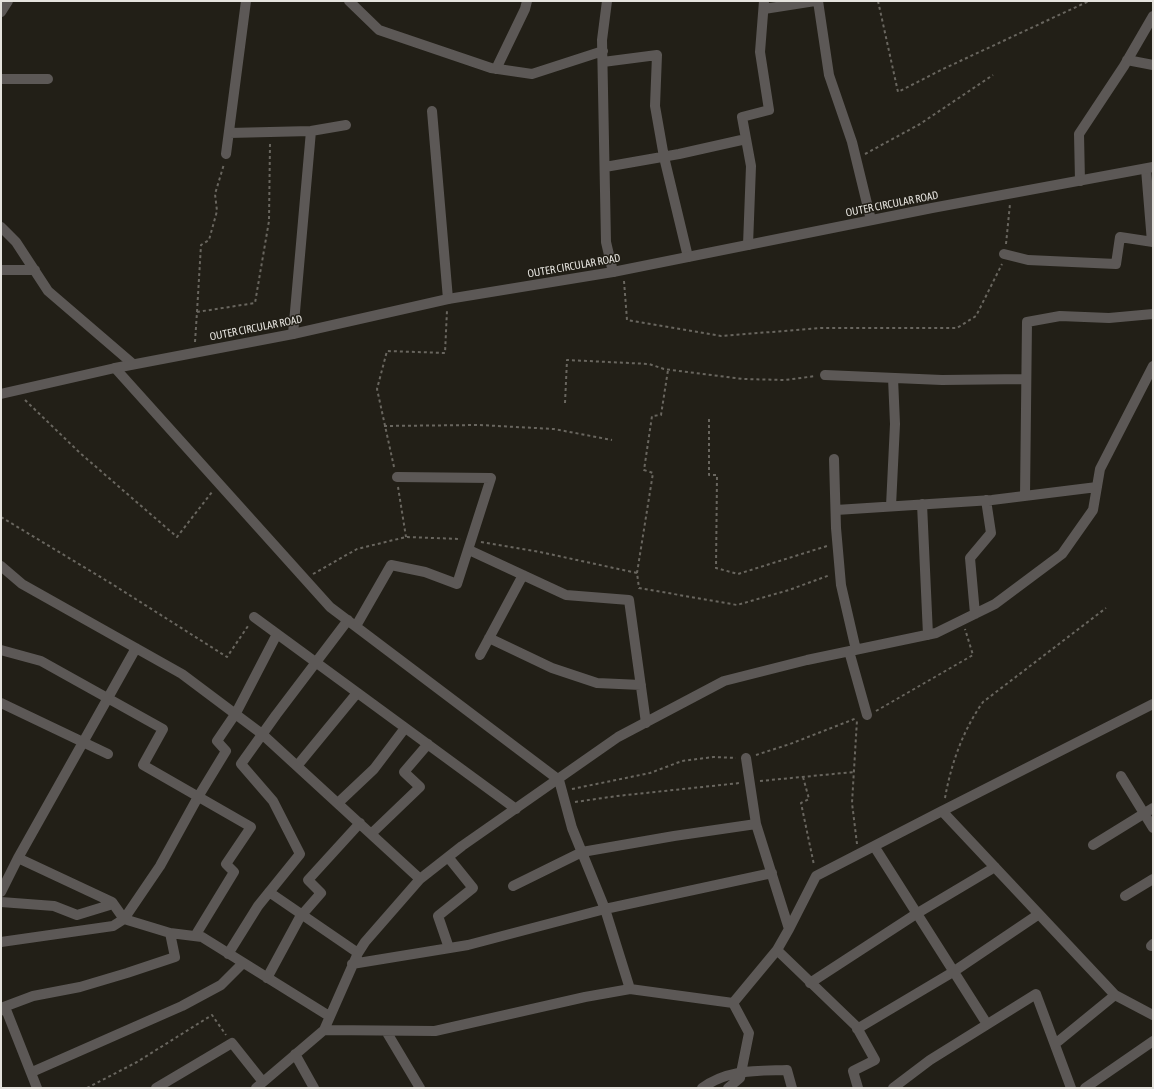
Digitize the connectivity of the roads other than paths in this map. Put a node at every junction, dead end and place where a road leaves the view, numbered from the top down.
1 (8, 1) edge
2 (246, 1) edge
3 (349, 1) edge
4 (527, 1) edge
5 (607, 1) edge
6 (814, 1) edge
7 (818, 1) edge
8 (764, 5) edge
9 (1, 12) edge
10 (1153, 16) edge
11 (603, 51) junction
12 (1128, 60) junction
13 (603, 62) junction
14 (1153, 65) edge
15 (496, 69) junction
16 (1, 79) edge
17 (48, 79) dead end
18 (432, 111) dead end
19 (346, 125) dead end
20 (310, 131) junction
21 (229, 133) junction
22 (746, 139) junction
23 (226, 154) road end
24 (664, 157) junction
25 (605, 167) junction
26 (1150, 168) edge
27 (1080, 181) junction
28 (870, 220) junction
29 (1, 227) edge
30 (1152, 242) edge
31 (748, 245) junction
32 (1004, 254) road end
33 (688, 257) junction
34 (1, 270) edge
35 (35, 270) junction
36 (618, 271) junction
37 (448, 299) junction
38 (1153, 314) edge
39 (293, 334) junction
40 (133, 364) junction
41 (1153, 366) edge
42 (115, 368) junction
43 (825, 375) road end
44 (893, 378) junction
45 (1026, 379) junction
46 (1, 394) edge
47 (834, 459) dead end
48 (397, 477) road end
49 (1097, 486) junction
50 (1025, 496) junction
51 (986, 500) junction
52 (922, 504) junction
53 (891, 506) junction
54 (836, 510) junction
55 (470, 545) junction
56 (1, 566) edge
57 (523, 575) junction
58 (975, 614) junction
59 (254, 616) road end
60 (352, 623) junction
61 (277, 634) junction
62 (928, 635) junction
63 (489, 638) junction
64 (136, 648) junction
65 (1, 650) edge
66 (853, 651) junction
67 (480, 655) dead end
68 (315, 662) junction
69 (641, 685) junction
70 (357, 693) junction
71 (108, 699) junction
72 (1, 703) edge
73 (1153, 704) edge
74 (236, 712) junction
75 (862, 716) road end
76 (646, 723) junction
77 (405, 728) junction
78 (262, 734) junction
79 (84, 741) junction
80 (428, 744) junction
81 (108, 754) dead end
82 (746, 758) road end
83 (298, 766) junction
84 (1121, 776) dead end
85 (559, 780) junction
86 (198, 797) junction
87 (338, 803) junction
88 (516, 809) junction
89 (942, 811) junction
90 (1149, 811) edge
91 (360, 823) junction
92 (756, 824) junction
93 (1153, 828) edge
94 (371, 834) junction
95 (1093, 845) dead end
96 (874, 846) junction
97 (582, 852) junction
98 (448, 857) junction
99 (18, 858) junction
100 (995, 867) junction
101 (772, 873) junction
102 (420, 879) junction
103 (1153, 879) edge
104 (513, 886) dead end
105 (1, 892) edge
106 (268, 892) junction
107 (1125, 896) dead end
108 (1, 902) edge
109 (113, 904) junction
110 (605, 909) junction
111 (916, 914) junction
112 (1039, 914) junction
113 (302, 916) junction
114 (124, 919) junction
115 (789, 929) junction
116 (170, 932) junction
117 (195, 936) junction
118 (1, 942) edge
119 (450, 948) junction
120 (777, 950) junction
121 (358, 953) junction
122 (228, 954) junction
123 (243, 963) junction
124 (352, 964) junction
125 (953, 972) junction
126 (267, 978) junction
127 (810, 983) junction
128 (630, 989) junction
129 (1115, 995) junction
130 (733, 1003) junction
131 (1, 1009) edge
132 (1153, 1015) edge
133 (329, 1016) junction
134 (987, 1024) junction
135 (857, 1029) junction
136 (324, 1030) junction
137 (386, 1031) junction
138 (1153, 1041) edge
139 (1055, 1044) junction
140 (295, 1054) junction
141 (741, 1071) junction
142 (32, 1072) junction
143 (259, 1085) edge
144 (37, 1088) edge
145 (156, 1088) edge
146 (314, 1088) edge
147 (420, 1088) edge
148 (702, 1088) edge
149 (728, 1088) edge
150 (792, 1088) edge
151 (858, 1088) edge
152 (893, 1088) edge
153 (1071, 1088) edge
154 (1085, 1088) edge

1 - 9 street
2 - 21 street
3 - 15 street
4 - 15 street
5 - 11 street
6 - 8 street
7 - 28 street
8 - 22 street
10 - 12 street
11 - 13 street
11 - 15 street
12 - 14 street
12 - 27 street
13 - 24 street
13 - 25 street
16 - 17 street
18 - 37 street
19 - 20 street
20 - 21 street
20 - 39 street
21 - 23 street
22 - 24 street
22 - 31 street
24 - 25 street
24 - 33 street
25 - 36 street
26 - 27 street, OUTER CIRCULAR ROAD
26 - 30 street
27 - 28 street, OUTER CIRCULAR ROAD
28 - 31 street, OUTER CIRCULAR ROAD
29 - 35 street
30 - 32 street
31 - 33 street, OUTER CIRCULAR ROAD
33 - 36 street, OUTER CIRCULAR ROAD
34 - 35 street
35 - 40 street
36 - 37 street, OUTER CIRCULAR ROAD
37 - 39 street, OUTER CIRCULAR ROAD
38 - 45 street
39 - 40 street, OUTER CIRCULAR ROAD
40 - 42 street, OUTER CIRCULAR ROAD
41 - 49 street
42 - 46 street, OUTER CIRCULAR ROAD
42 - 60 street
43 - 44 street
44 - 45 street
44 - 53 street
45 - 50 street
47 - 54 street
48 - 55 street
49 - 50 street
49 - 58 street
50 - 51 street
51 - 52 street
51 - 58 street
52 - 53 street
52 - 62 street
53 - 54 street
54 - 66 street
55 - 57 street
55 - 60 street
56 - 64 street
57 - 63 street
57 - 69 street
58 - 62 street
59 - 61 street
60 - 68 street
60 - 85 street
61 - 68 street
61 - 74 street
62 - 66 street
63 - 67 street
63 - 69 street
64 - 71 street
64 - 74 street
65 - 71 street
66 - 75 street
66 - 76 street
68 - 70 street
68 - 78 street
69 - 76 street
70 - 77 street
70 - 83 street
71 - 79 street
71 - 86 street
72 - 79 street
73 - 89 street
74 - 78 street
74 - 86 street
76 - 85 street
77 - 80 street
77 - 87 street
78 - 83 street
78 - 106 street
79 - 81 street
79 - 99 street
80 - 88 street
80 - 94 street
82 - 92 street
83 - 87 street
84 - 90 street
85 - 88 street
85 - 97 street
86 - 114 street
86 - 117 street
87 - 91 street
88 - 98 street
89 - 96 street
89 - 100 street
90 - 93 street
90 - 95 street
91 - 94 street
91 - 113 street
92 - 97 street
92 - 101 street
94 - 102 street
96 - 111 street
96 - 115 street
97 - 104 street
97 - 110 street
98 - 102 street
98 - 119 street
99 - 105 street
99 - 109 street
100 - 111 street
100 - 112 street
101 - 110 street
101 - 115 street
102 - 121 street
103 - 107 street
106 - 113 street
106 - 122 street
108 - 109 street
109 - 114 street
110 - 119 street
110 - 128 street
111 - 125 street
111 - 127 street
112 - 125 street
112 - 129 street
113 - 121 street
113 - 126 street
114 - 116 street
114 - 118 street
115 - 120 street
116 - 117 street
116 - 131 street
117 - 122 street
119 - 124 street
120 - 127 street
120 - 130 street
121 - 124 street
122 - 123 street
123 - 126 street
123 - 142 street
124 - 133 street
125 - 134 street
125 - 135 street
126 - 133 street
127 - 135 street
128 - 130 street
128 - 137 street
129 - 132 street
129 - 139 street
130 - 141 street
131 - 142 street
133 - 136 street
134 - 139 street
134 - 152 street
135 - 151 street
136 - 137 street
136 - 140 street
137 - 147 street
138 - 154 street
139 - 153 street
140 - 143 street
140 - 146 street
141 - 148 street
141 - 149 street
141 - 150 street
142 - 144 street
143 - 145 street

